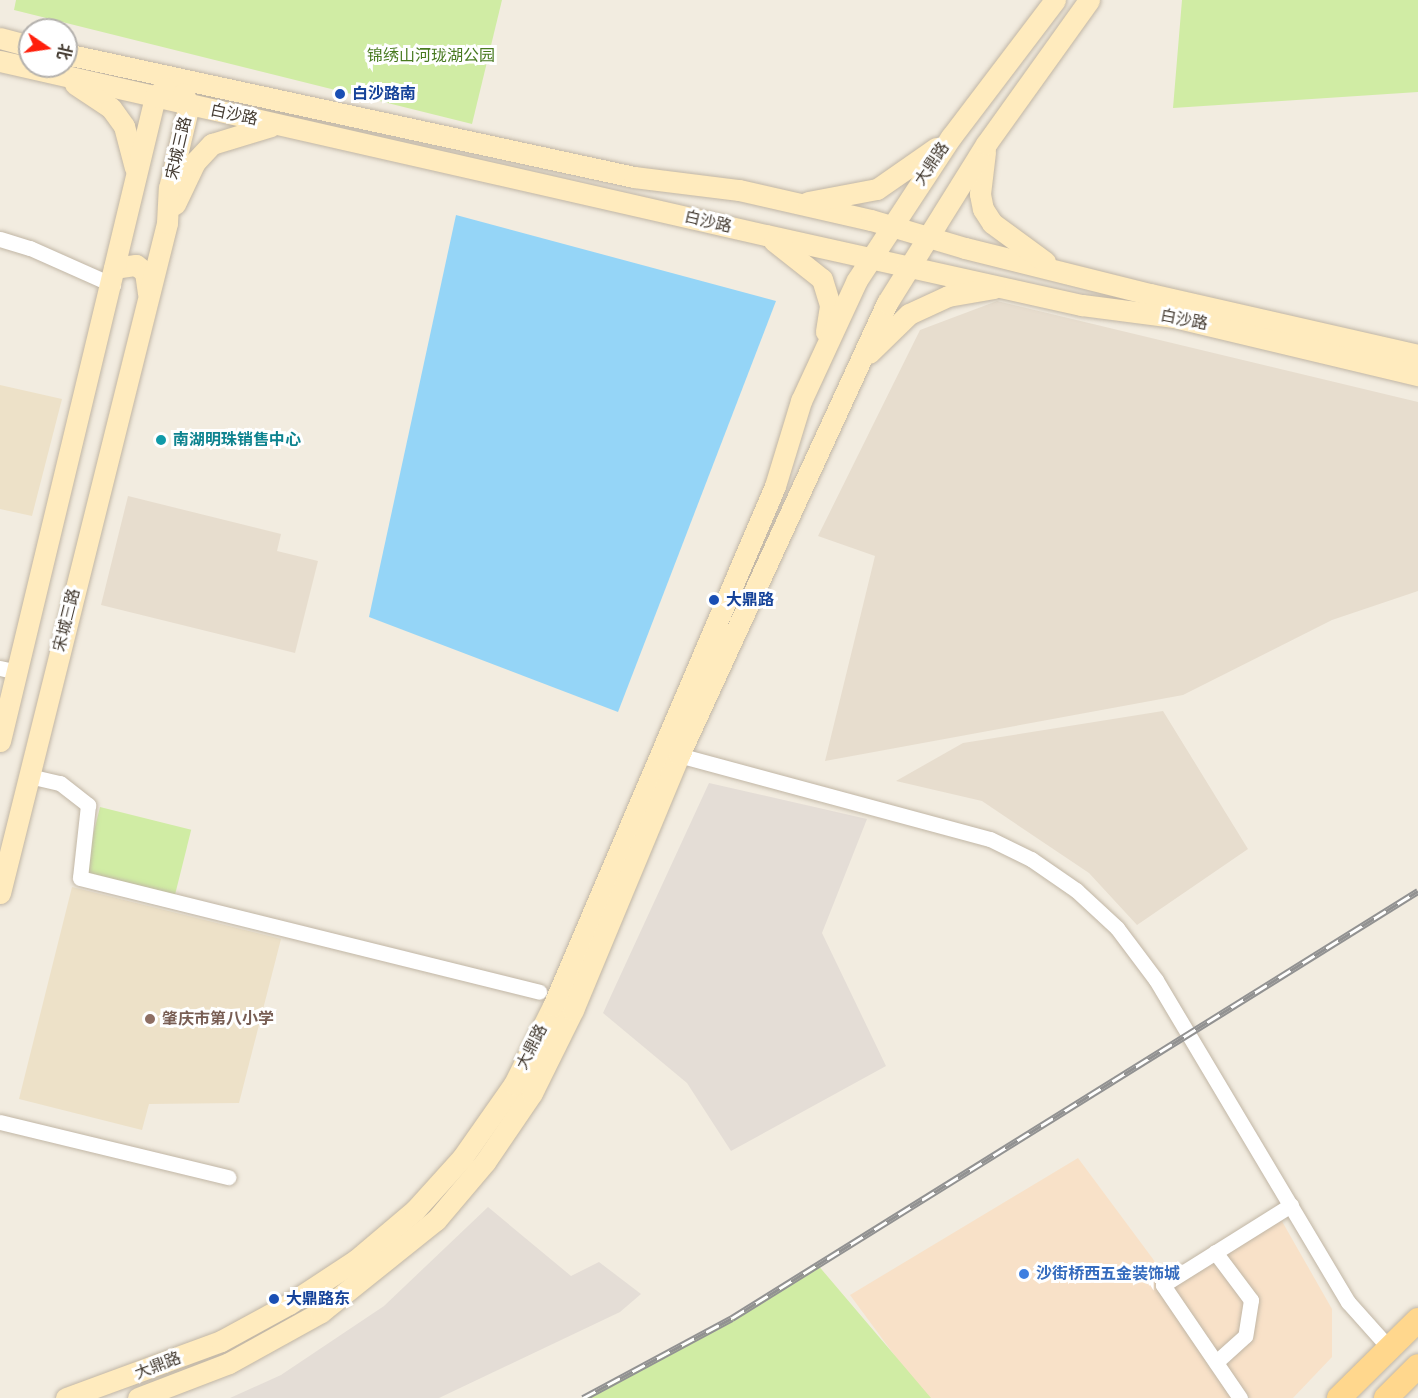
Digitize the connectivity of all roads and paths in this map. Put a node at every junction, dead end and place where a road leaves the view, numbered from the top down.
1 (1055, 0) edge
2 (1089, 0) edge
3 (0, 38) edge
4 (18, 43) edge
5 (78, 56) edge
6 (0, 61) edge
7 (18, 66) edge
8 (175, 76) junction
9 (66, 78) edge
10 (69, 78) edge
11 (155, 97) junction
12 (189, 105) junction
13 (281, 125) junction
14 (951, 137) junction
15 (986, 144) junction
16 (136, 178) junction
17 (798, 204) junction
18 (166, 223) junction
19 (891, 225) junction
20 (766, 235) junction
21 (928, 237) junction
22 (0, 239) edge
23 (870, 256) junction
24 (909, 266) junction
25 (1053, 268) junction
26 (114, 277) junction
27 (1005, 286) junction
28 (148, 293) junction
29 (823, 352) junction
30 (1418, 355) edge
31 (860, 362) junction
32 (1418, 375) edge
33 (8, 670) edge
34 (0, 741) edge
35 (669, 752) junction
36 (29, 776) junction
37 (0, 892) edge
38 (539, 992) dead end
39 (0, 1122) edge
40 (228, 1177) dead end
41 (1290, 1205) junction
42 (1215, 1252) junction
43 (1418, 1320) edge
44 (1390, 1349) junction
45 (1216, 1362) junction
46 (1418, 1366) edge
47 (148, 1396) edge
48 (66, 1398) edge
49 (1240, 1398) edge
50 (1339, 1398) edge
51 (1386, 1398) edge

1 - 14 main road, 大鼎路
2 - 15 main road, 大鼎路
3 - 4 main road
5 - 8 main road, 白沙路
6 - 7 main road, 白沙路
8 - 11 main road
8 - 12 main road, 宋城三路
8 - 17 main road, 白沙路
9 - 16 main road
10 - 11 main road, 白沙路
11 - 12 main road, 白沙路
11 - 16 main road
12 - 13 main road, 白沙路
12 - 18 main road, 宋城三路
13 - 18 main road
13 - 20 main road, 白沙路
14 - 17 main road
14 - 19 main road, 大鼎路
15 - 21 main road, 大鼎路
15 - 25 main road
16 - 26 main road
17 - 19 main road, 白沙路
18 - 28 main road, 宋城三路
19 - 21 main road, 白沙路
19 - 23 main road, 大鼎路
20 - 23 main road, 白沙路
20 - 29 main road
21 - 24 main road, 大鼎路
21 - 25 main road, 白沙路
22 - 26 street
23 - 24 main road, 白沙路
23 - 29 main road, 大鼎路
24 - 27 main road, 白沙路
24 - 31 main road, 大鼎路
25 - 30 main road, 白沙路
26 - 28 main road
26 - 33 main road
27 - 31 main road
27 - 32 main road, 白沙路
28 - 36 main road, 宋城三路
29 - 35 main road, 大鼎路
31 - 35 main road, 大鼎路
33 - 34 main road
35 - 41 street
35 - 47 main road, 大鼎路
35 - 48 main road, 大鼎路
36 - 37 main road, 宋城三路
36 - 38 street
39 - 40 street
41 - 42 street
41 - 44 street
42 - 45 street
42 - 45 street
43 - 44 main road
44 - 50 main road
45 - 49 street
46 - 51 main road

